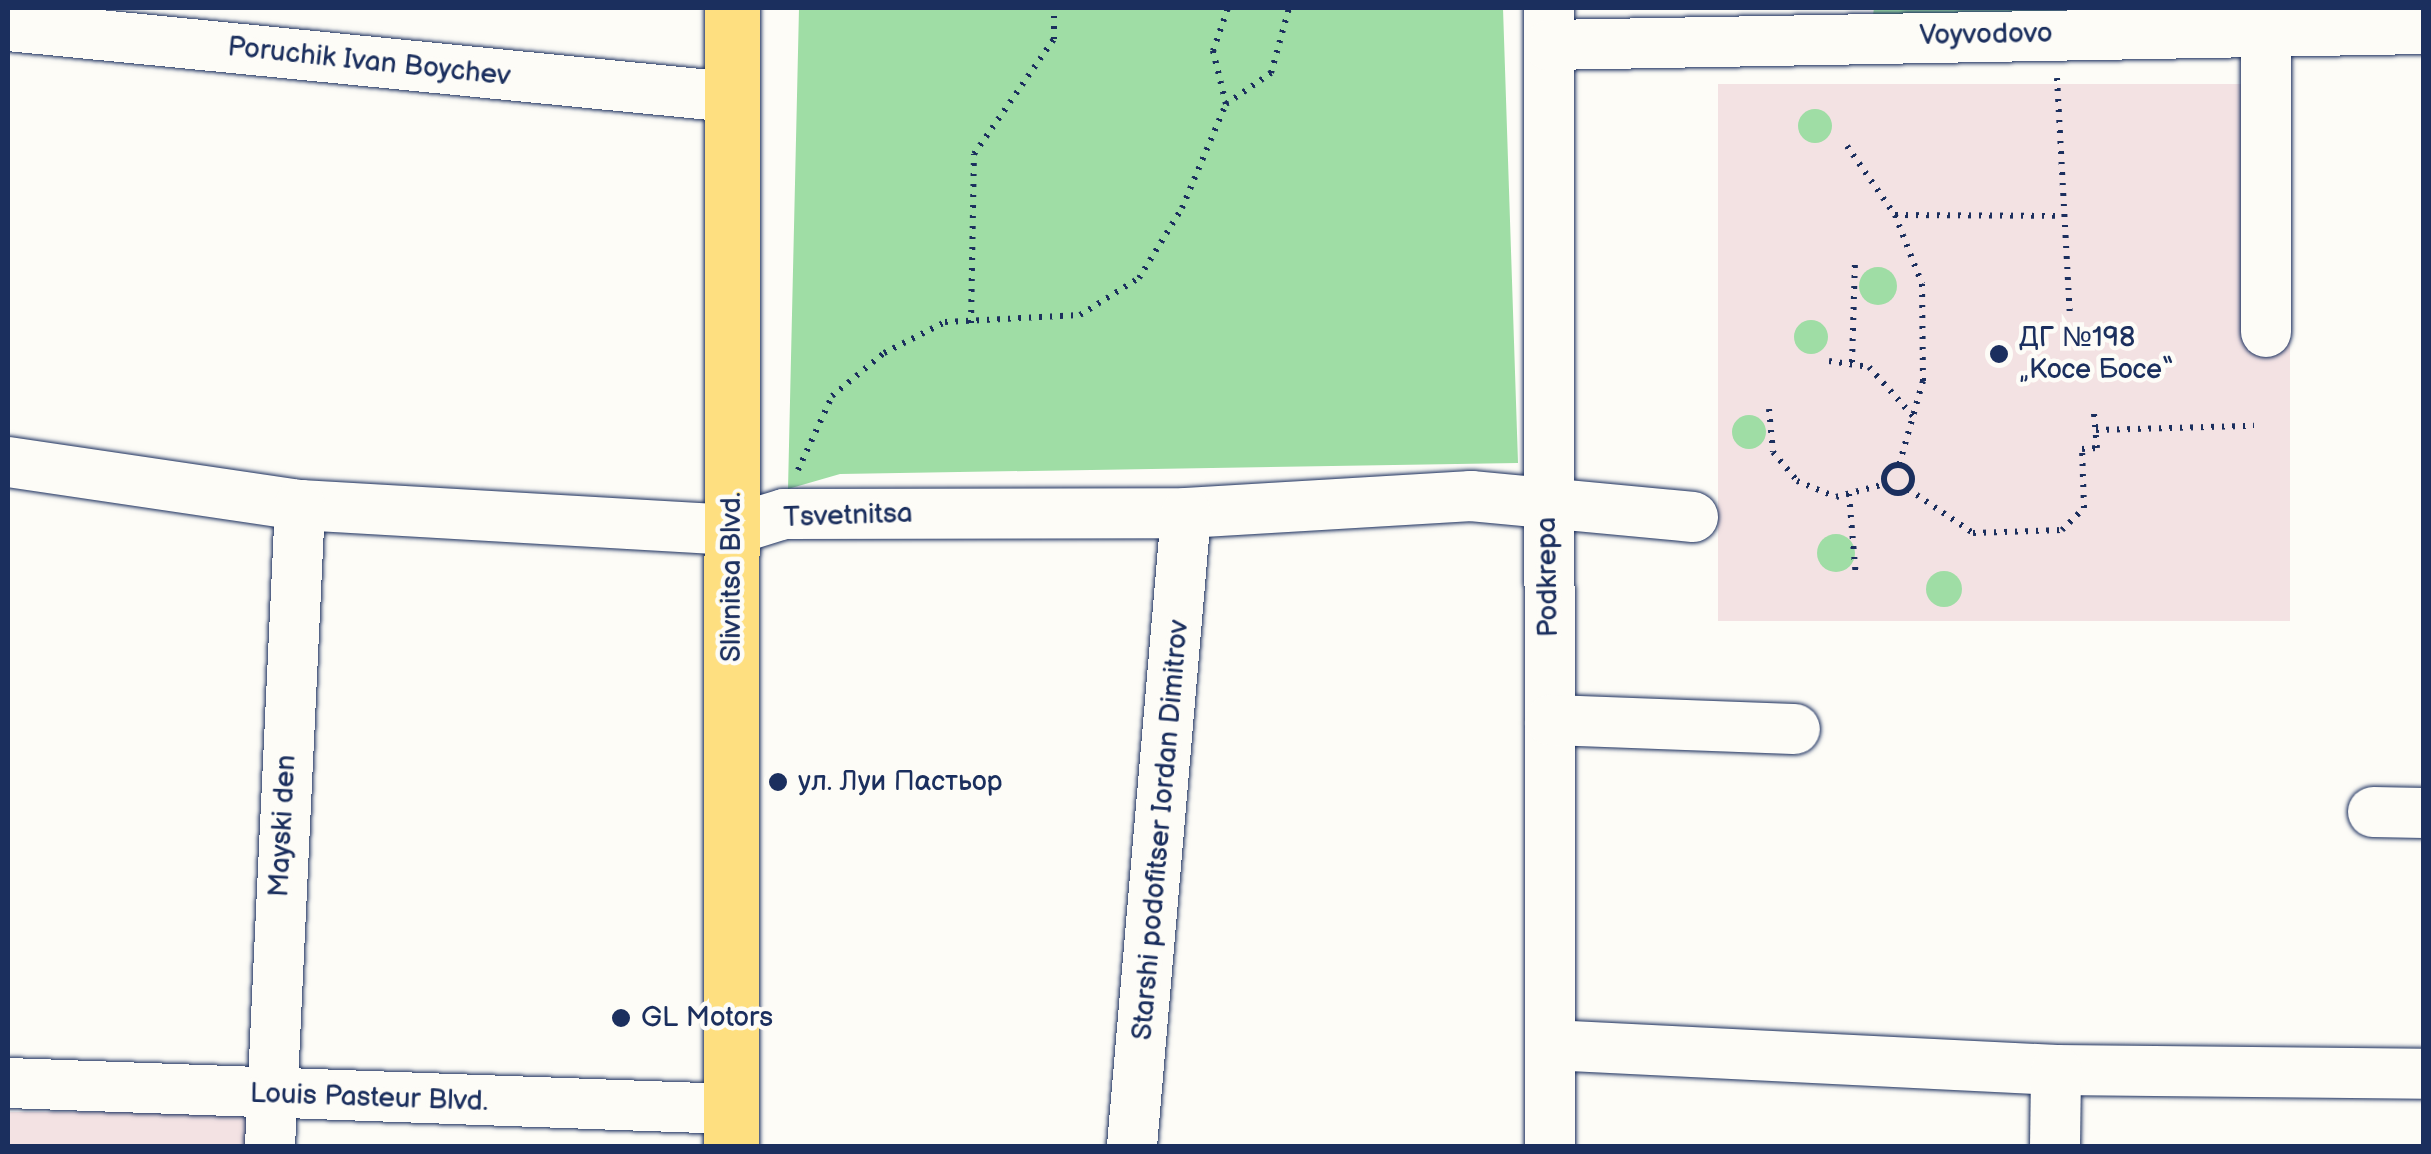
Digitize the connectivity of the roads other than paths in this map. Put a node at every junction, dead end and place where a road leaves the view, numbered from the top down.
1 (732, 8) edge
2 (8, 26) edge
3 (1549, 26) edge
4 (2266, 29) junction
5 (2424, 29) edge
6 (731, 97) junction
7 (2266, 332) dead end
8 (8, 462) edge
9 (1546, 504) junction
10 (300, 505) junction
11 (1186, 513) junction
12 (1693, 517) dead end
13 (758, 522) junction
14 (1550, 720) junction
15 (1795, 729) dead end
16 (2373, 812) dead end
17 (2424, 813) edge
18 (1550, 1045) junction
19 (2056, 1070) junction
20 (2424, 1074) edge
21 (8, 1083) edge
22 (269, 1092) junction
23 (731, 1128) edge
24 (270, 1146) edge
25 (1132, 1146) edge
26 (1550, 1146) edge
27 (2055, 1146) edge

1 - 6 main road, Slivnitsa Blvd.
2 - 6 street, Poruchik Ivan Boychev
3 - 4 street, Voyvodovo
3 - 9 street, Podkrepa
4 - 5 street, Voyvodovo
4 - 7 street
6 - 13 main road, Slivnitsa Blvd.
8 - 10 street, Tsvetnitsa
9 - 11 street, Tsvetnitsa
9 - 12 street, Tsvetnitsa
9 - 14 street, Podkrepa
10 - 13 street, Tsvetnitsa
10 - 22 street, Mayski den
11 - 13 street, Tsvetnitsa
11 - 25 street, Starshi podofitser Iordan Dimitrov
13 - 23 main road, Slivnitsa Blvd.
14 - 15 street
14 - 18 street, Podkrepa
16 - 17 street
18 - 19 street
18 - 26 street, Podkrepa
19 - 20 street
19 - 27 street
21 - 22 street, Louis Pasteur Blvd.
22 - 23 street, Louis Pasteur Blvd.
22 - 24 street, Mayski den

